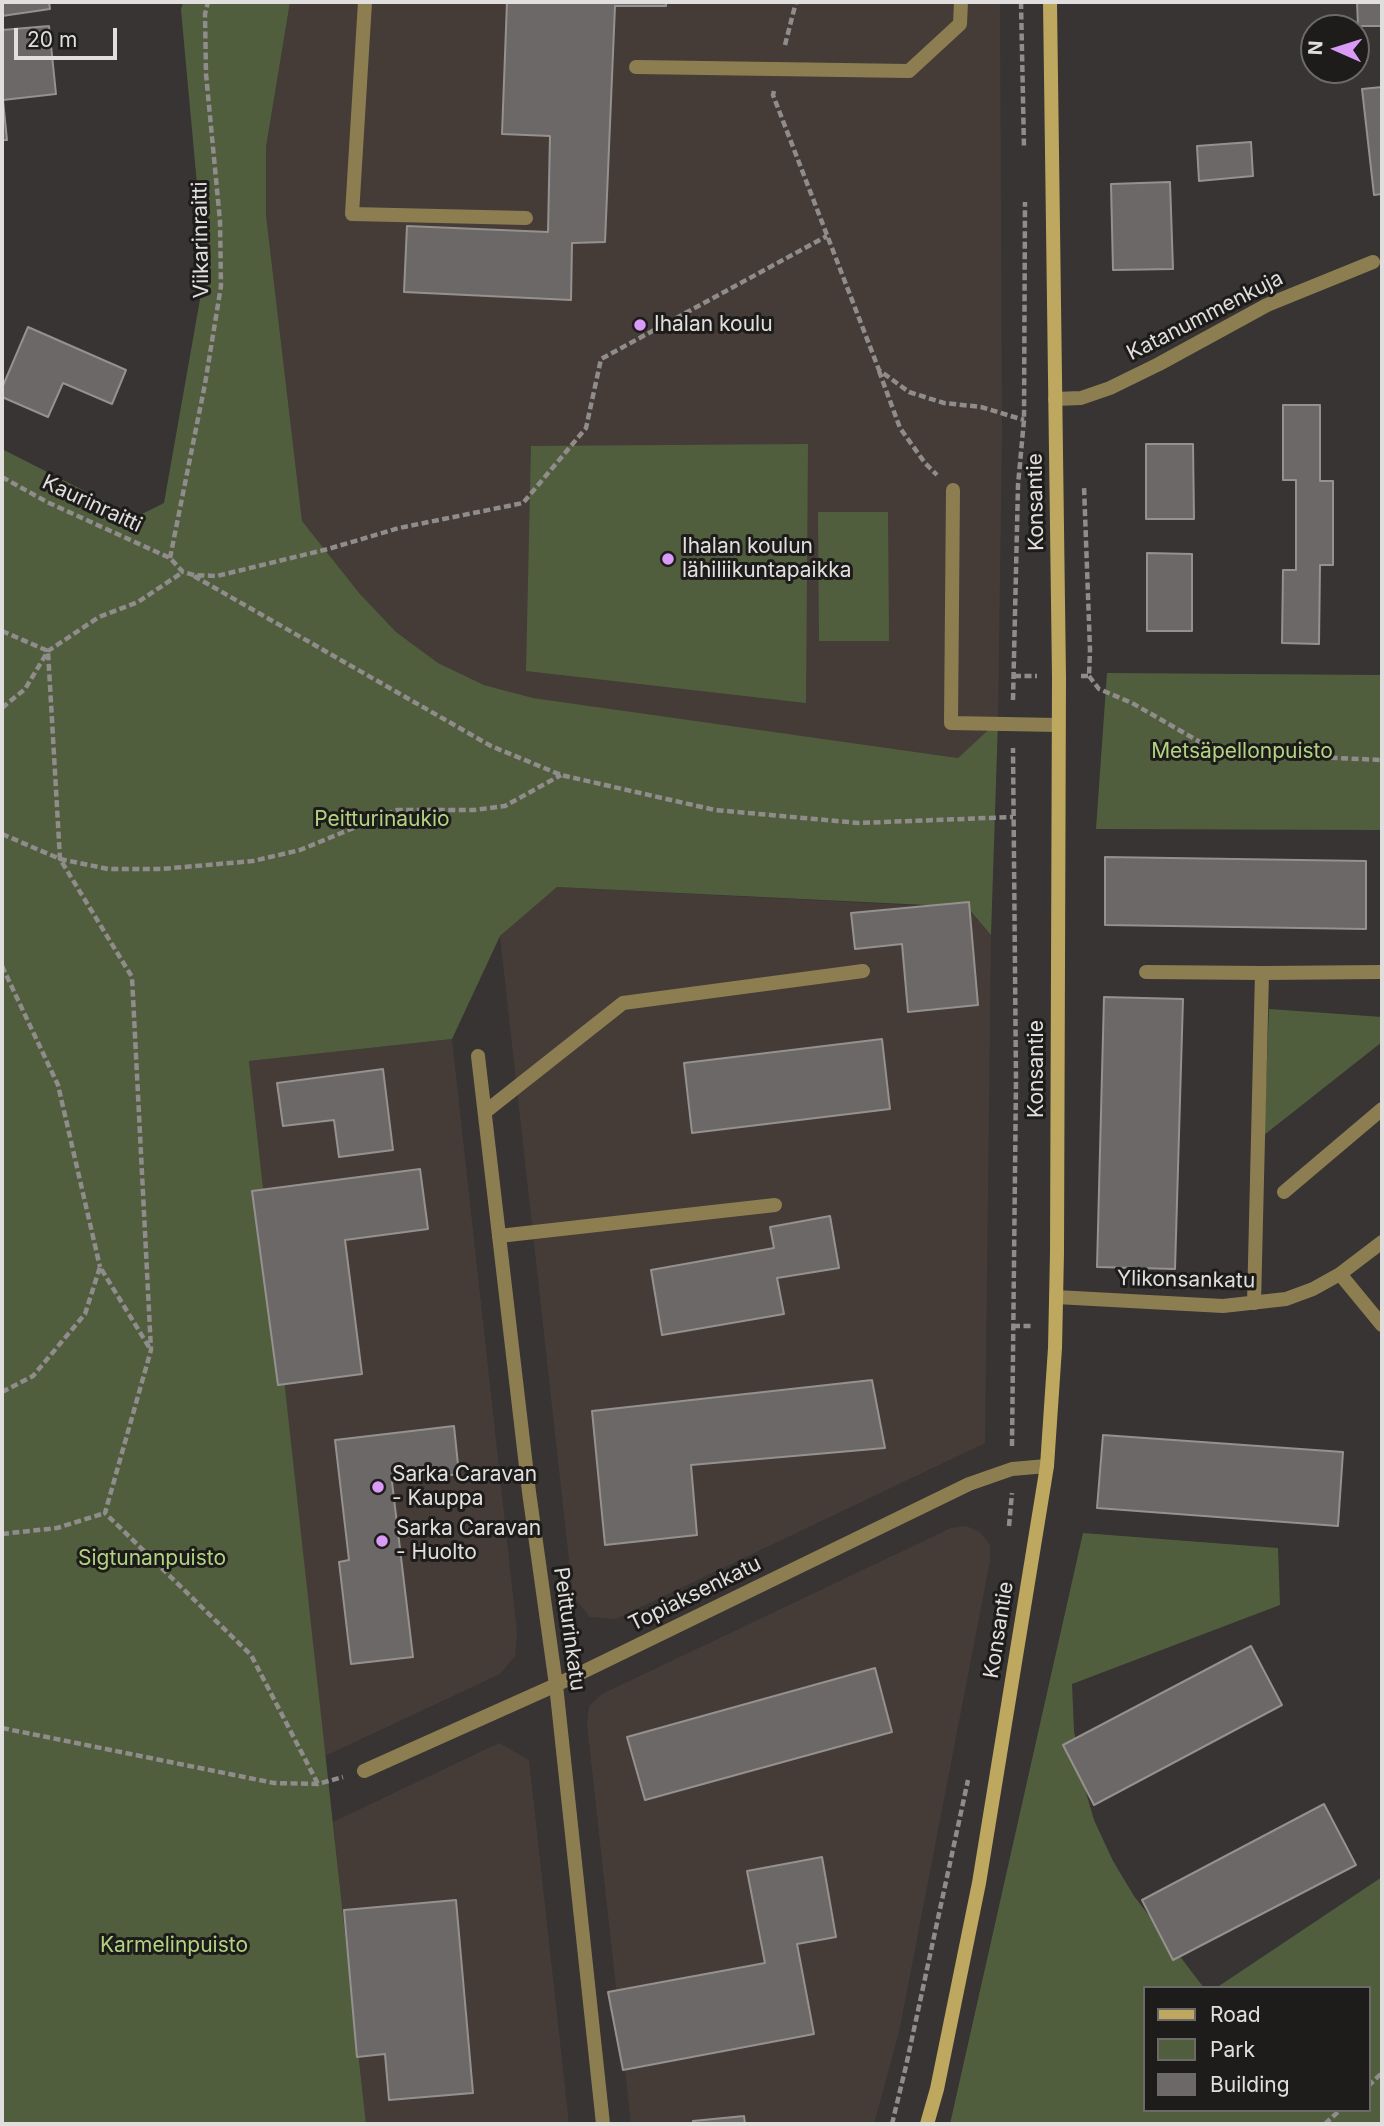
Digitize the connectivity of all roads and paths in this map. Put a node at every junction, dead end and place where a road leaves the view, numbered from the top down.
1 (208, 2) edge
2 (365, 2) edge
3 (796, 2) edge
4 (961, 2) edge
5 (1021, 2) edge
6 (1050, 2) edge
7 (636, 67) dead end
8 (779, 69) junction
9 (1024, 150) dead end
10 (1025, 191) dead end
11 (526, 218) dead end
12 (827, 236) junction
13 (1373, 262) dead end
14 (879, 370) junction
15 (1055, 398) junction
16 (1024, 420) junction
17 (2, 477) edge
18 (953, 490) joint
19 (170, 558) junction
20 (183, 572) junction
21 (194, 576) junction
22 (2, 631) edge
23 (48, 651) junction
24 (1089, 676) dead end
25 (2, 708) edge
26 (1013, 725) junction
27 (1058, 725) junction
28 (1382, 760) edge
29 (561, 775) junction
30 (1013, 817) junction
31 (2, 834) edge
32 (60, 859) junction
33 (2, 966) edge
34 (863, 971) dead end
35 (1146, 972) dead end
36 (1382, 972) edge
37 (1262, 973) junction
38 (478, 1056) dead end
39 (1382, 1111) edge
40 (485, 1112) junction
41 (1284, 1192) dead end
42 (775, 1205) dead end
43 (499, 1236) junction
44 (1382, 1242) edge
45 (100, 1268) junction
46 (1340, 1275) junction
47 (1056, 1297) junction
48 (1254, 1303) junction
49 (1382, 1325) edge
50 (151, 1350) junction
51 (2, 1392) edge
52 (1012, 1429) dead end
53 (1047, 1466) junction
54 (1012, 1501) dead end
55 (105, 1513) junction
56 (1009, 1533) dead end
57 (2, 1534) edge
58 (556, 1685) junction
59 (2, 1728) edge
60 (970, 1770) dead end
61 (364, 1772) joint
62 (318, 1784) junction
63 (1338, 2112) edge
64 (603, 2124) edge
65 (891, 2124) edge
66 (928, 2124) edge
67 (1325, 2124) edge

1 - 19 path, Viikarinraitti
2 - 11 street
3 - 8 path
4 - 8 street
5 - 9 path
6 - 15 street, Konsantie
7 - 8 street
8 - 12 path
10 - 16 path
12 - 14 path
12 - 21 path
13 - 15 street, Katanummenkuja
14 - 16 path
14 - 18 path
15 - 27 street, Konsantie
16 - 26 path
17 - 19 path, Kaurinraitti
18 - 26 street
19 - 20 path
20 - 21 path
20 - 23 path
21 - 29 path
22 - 23 path
23 - 25 path
23 - 32 path
24 - 28 path
26 - 27 street
26 - 30 path
27 - 47 street, Konsantie
29 - 30 path
29 - 32 path
30 - 52 path
31 - 32 path
32 - 50 path
33 - 45 path
34 - 40 street
35 - 37 street
36 - 37 street
37 - 48 street
38 - 40 street, Peitturinkatu
39 - 41 street
40 - 43 street, Peitturinkatu
42 - 43 street
43 - 58 street, Peitturinkatu
44 - 46 street, Ylikonsankatu
45 - 50 path
45 - 51 path
46 - 48 street, Ylikonsankatu
46 - 49 street
47 - 48 street, Ylikonsankatu
47 - 53 street, Konsantie
50 - 55 path
53 - 58 street, Topiaksenkatu
53 - 66 street, Konsantie
54 - 56 path
55 - 57 path
55 - 62 path
58 - 61 street, Topiaksenkatu
58 - 64 street, Peitturinkatu
59 - 62 path
60 - 65 path
61 - 62 path
63 - 67 path

